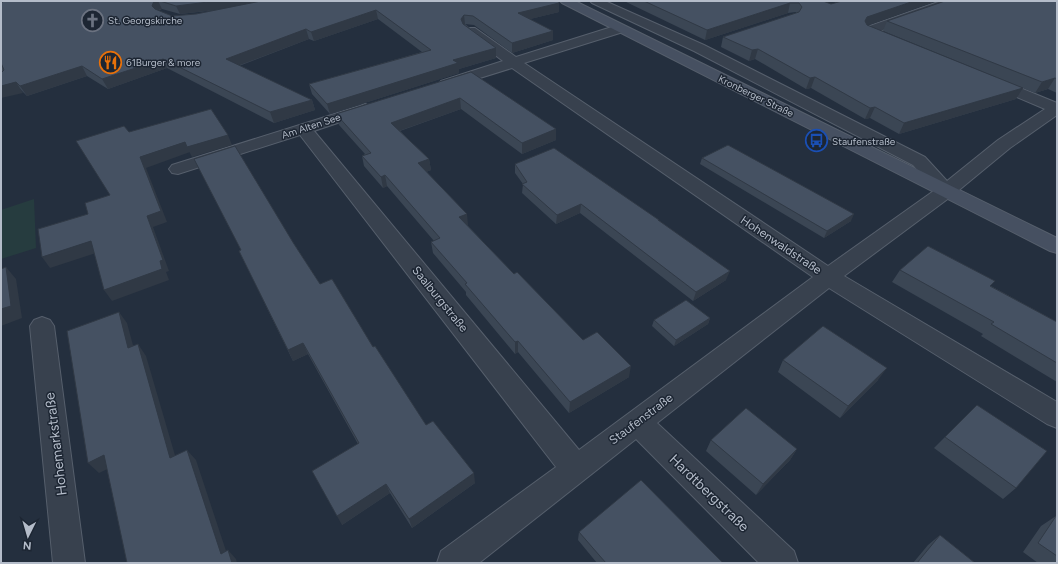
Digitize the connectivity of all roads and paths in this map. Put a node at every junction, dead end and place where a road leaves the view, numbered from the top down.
1 (566, 1) edge
2 (596, 1) edge
3 (952, 1) edge
4 (468, 29) edge
5 (619, 29) junction
6 (889, 40) edge
7 (713, 43) edge
8 (699, 48) junction
9 (513, 62) junction
10 (981, 77) edge
11 (431, 88) edge
12 (379, 105) edge
13 (1056, 109) edge
14 (304, 129) junction
15 (178, 169) dead end
16 (946, 191) junction
17 (1057, 246) edge
18 (828, 277) junction
19 (42, 326) dead end
20 (1057, 416) edge
21 (637, 422) junction
22 (576, 469) junction
23 (69, 563) edge
24 (453, 563) edge
25 (782, 563) edge

1 - 5 street, Kronberger Straße
2 - 8 street, Kronberger Straße
3 - 6 street
4 - 9 street
5 - 9 street
5 - 16 street, Kronberger Straße
7 - 8 street
8 - 16 street, Kronberger Straße
9 - 11 street
9 - 18 street, Hohenwaldstraße
10 - 13 street
12 - 14 street, Am Alten See
13 - 16 street
14 - 15 street, Am Alten See
14 - 22 street, Saalburgstraße
16 - 17 street, Kronberger Straße
16 - 18 street, Staufenstraße
18 - 20 street, Hohenwaldstraße
18 - 21 street, Staufenstraße
19 - 23 street, Hohemarkstraße
21 - 22 street, Staufenstraße
21 - 25 street, Hardtbergstraße
22 - 24 street, Staufenstraße

